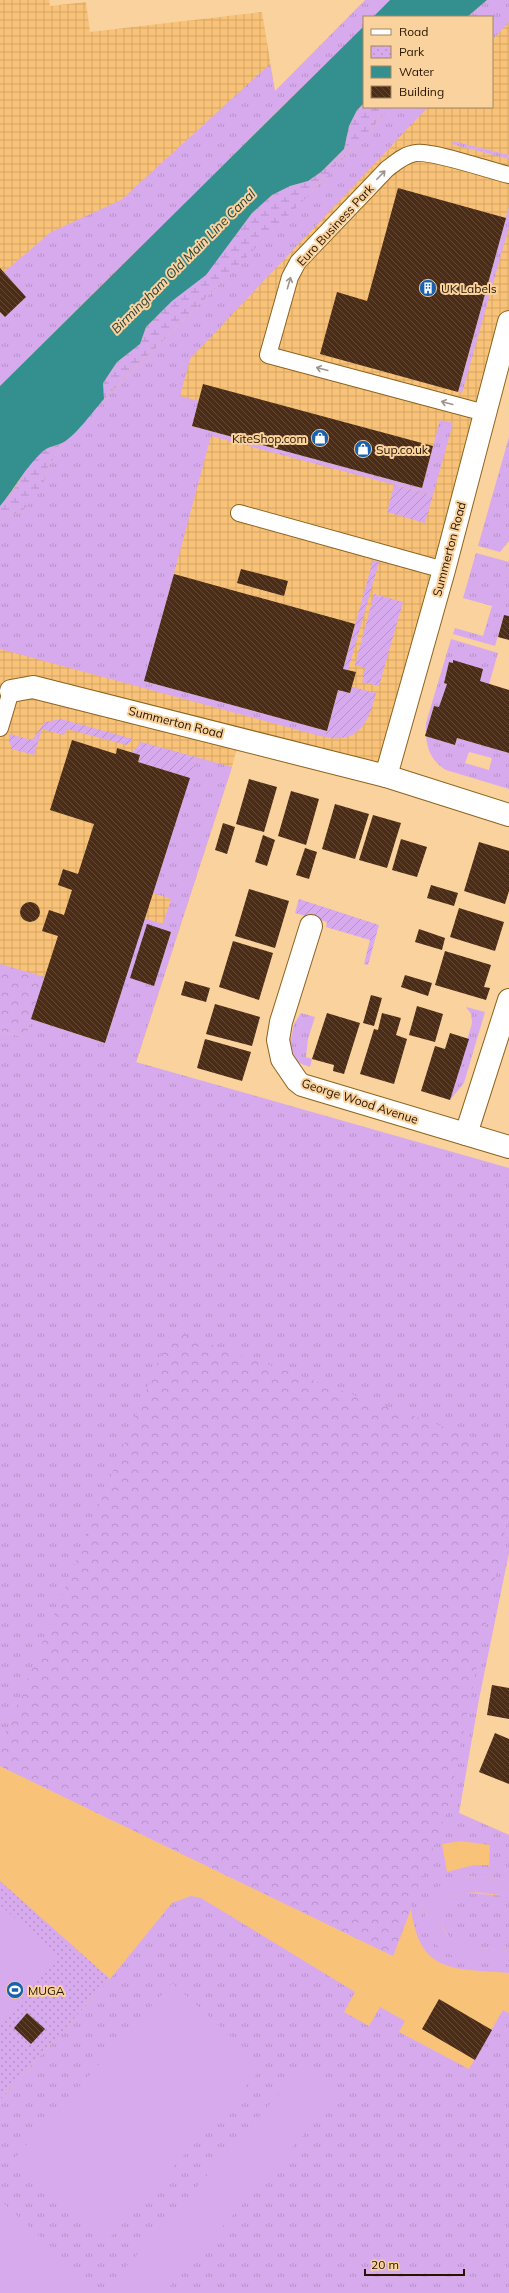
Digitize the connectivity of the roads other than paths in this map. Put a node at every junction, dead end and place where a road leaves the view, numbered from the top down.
1 (509, 175) edge
2 (509, 322) edge
3 (485, 413) junction
4 (240, 513) dead end
5 (444, 570) junction
6 (11, 691) joint
7 (0, 728) edge
8 (386, 776) junction
9 (509, 814) edge
10 (311, 926) dead end
11 (509, 1000) edge
12 (466, 1134) junction
13 (509, 1147) edge

3 -> 1 lane, Euro Business Park
2 - 3 street, Summerton Road
3 - 5 street, Summerton Road
4 - 5 lane
5 - 8 street, Summerton Road
6 - 7 lane
6 - 8 street, Summerton Road
8 - 9 street, Summerton Road
10 - 12 street, George Wood Avenue
11 - 12 street
12 - 13 street, George Wood Avenue

